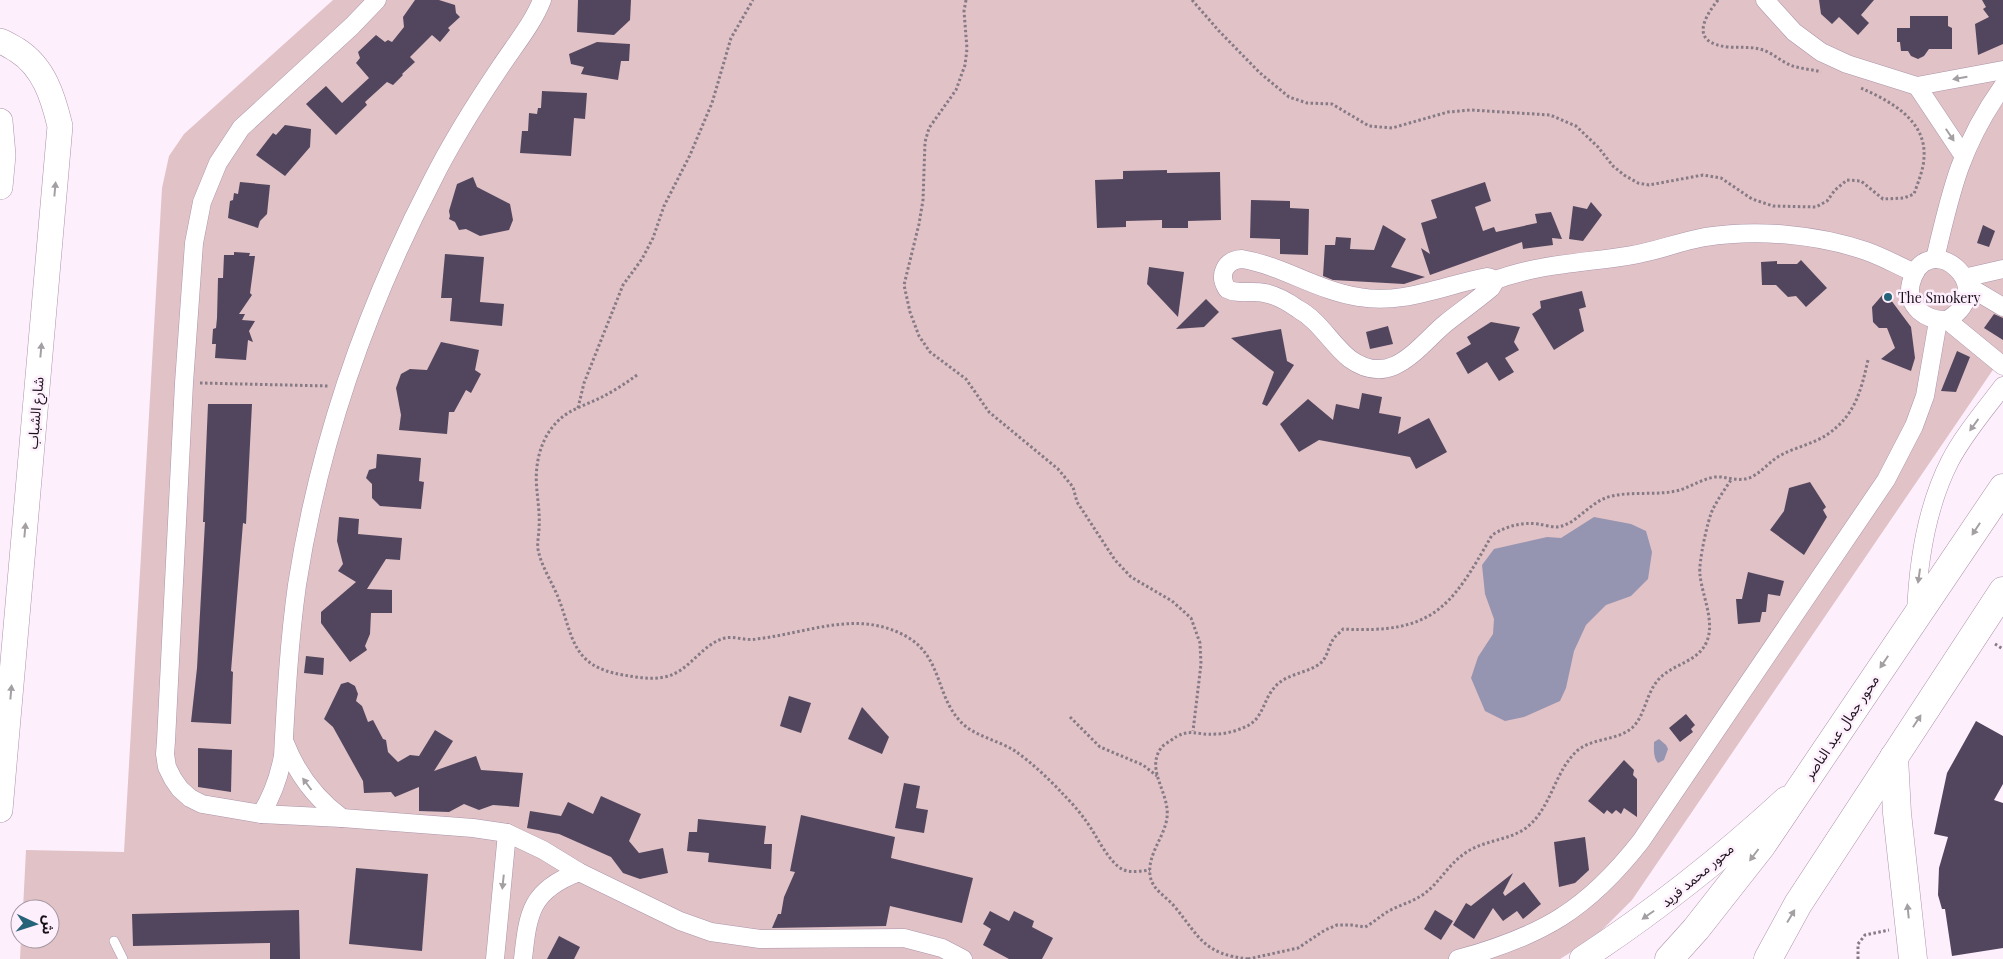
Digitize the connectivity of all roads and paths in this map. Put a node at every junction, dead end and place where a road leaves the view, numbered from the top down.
1 (377, 0) edge
2 (542, 0) edge
3 (753, 0) edge
4 (966, 0) edge
5 (1192, 0) edge
6 (1718, 0) edge
7 (1765, 0) edge
8 (0, 41) edge
9 (2003, 70) edge
10 (1826, 74) dead end
11 (1856, 85) dead end
12 (1917, 86) junction
13 (2003, 86) edge
14 (0, 121) edge
15 (1963, 155) junction
16 (0, 187) edge
17 (1935, 259) junction
18 (2003, 269) edge
19 (1914, 273) junction
20 (1494, 281) junction
21 (1970, 283) junction
22 (2003, 307) edge
23 (1943, 320) junction
24 (1868, 360) dead end
25 (2003, 366) edge
26 (637, 375) dead end
27 (184, 383) junction
28 (344, 386) junction
29 (2003, 386) edge
30 (578, 408) junction
31 (1732, 480) junction
32 (2003, 488) edge
33 (2003, 591) edge
34 (1916, 615) junction
35 (1070, 717) dead end
36 (1193, 731) junction
37 (284, 740) junction
38 (1894, 757) junction
39 (1158, 776) junction
40 (1805, 782) junction
41 (0, 810) edge
42 (261, 814) junction
43 (342, 818) junction
44 (508, 833) junction
45 (1150, 870) junction
46 (580, 872) junction
47 (1909, 926) junction
48 (114, 942) dead end
49 (123, 959) edge
50 (495, 959) edge
51 (523, 959) edge
52 (963, 959) edge
53 (1248, 959) edge
54 (1458, 959) edge
55 (1582, 959) edge
56 (1669, 959) edge
57 (1768, 959) edge
58 (1858, 959) edge
59 (1913, 959) edge

1 - 27 street
2 - 28 street
3 - 30 path
4 - 36 path
5 - 11 path
6 - 10 path
7 - 12 street
41 -> 8 street, شارع الشباب
9 -> 12 street
12 -> 15 street
13 - 15 street
14 - 16 street
15 - 17 street
17 - 19 street
17 - 21 street
18 - 21 street
19 - 20 street
19 - 23 street
20 - 20 street
21 - 22 street
21 - 23 street
23 - 25 street
23 - 54 street
24 - 31 path
26 - 30 path
27 - 28 path
27 - 42 street
28 - 37 street
29 -> 34 street
30 - 45 path
31 - 36 path
31 - 53 path
32 -> 34 main road, محور جمال عبد الناصر
38 -> 33 main road
34 -> 40 main road, محور جمال عبد الناصر
35 - 39 path
36 - 39 path
37 - 42 street
43 -> 37 street
47 -> 38 main road
57 -> 38 main road
39 - 45 path
40 -> 55 street, محور محمد فريد
40 -> 56 main road, محور جمال عبد الناصر
42 - 43 street
43 - 44 street
44 - 46 street
44 -> 50 street
45 - 53 path
46 - 51 street
46 - 52 street
47 - 58 path
47 - 59 main road
48 - 49 lane

